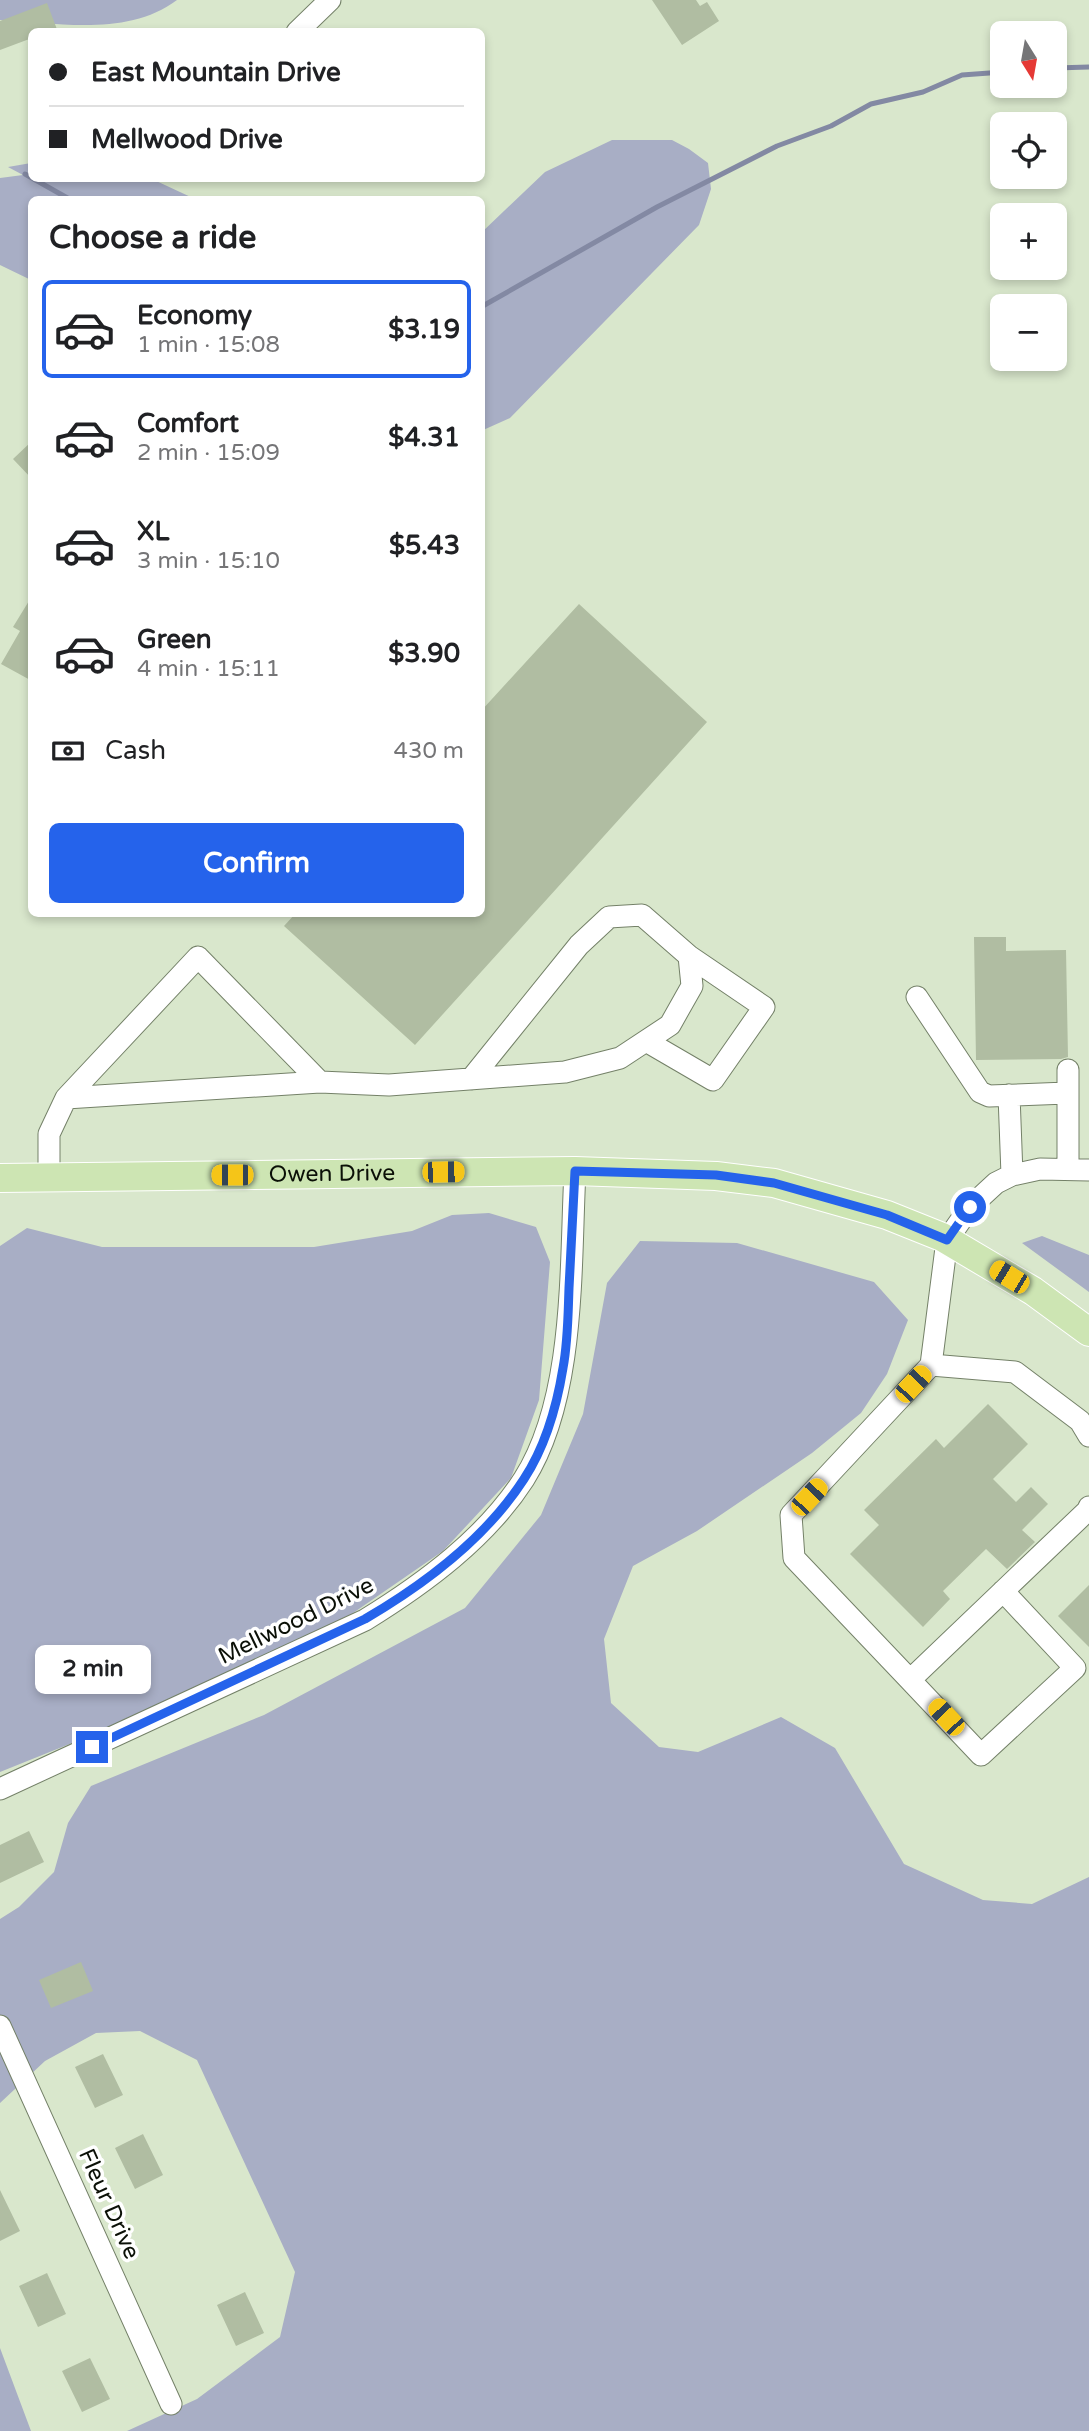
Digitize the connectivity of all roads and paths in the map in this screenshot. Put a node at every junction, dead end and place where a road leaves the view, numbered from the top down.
1 (330, 0) edge
2 (301, 28) edge
3 (689, 956) junction
4 (917, 997) dead end
5 (646, 1041) junction
6 (1068, 1070) dead end
7 (471, 1079) junction
8 (320, 1082) junction
9 (1067, 1093) junction
10 (1009, 1095) junction
11 (66, 1098) junction
12 (1078, 1169) edge
13 (575, 1171) junction
14 (1012, 1175) junction
15 (49, 1177) junction
16 (0, 1178) edge
17 (947, 1240) junction
18 (1089, 1332) edge
19 (931, 1365) junction
20 (1089, 1436) edge
21 (1089, 1507) edge
22 (1003, 1591) junction
23 (910, 1680) junction
24 (0, 1789) edge
25 (0, 2026) edge
26 (171, 2404) dead end

1 - 2 street
3 - 5 street
3 - 5 street
3 - 7 street
4 - 10 street
5 - 7 street
6 - 9 street
7 - 8 street
8 - 11 street
8 - 11 street
9 - 10 street
9 - 12 street
10 - 14 street
11 - 15 street
12 - 14 street
13 - 15 main road, Owen Drive
13 - 17 main road, Owen Drive
13 - 24 street, Mellwood Drive
14 - 17 street
15 - 16 main road, Owen Drive
17 - 18 main road, Owen Drive
17 - 19 street
19 - 20 street
19 - 23 street
21 - 22 street
22 - 23 street
22 - 23 street
25 - 26 street, Fleur Drive

